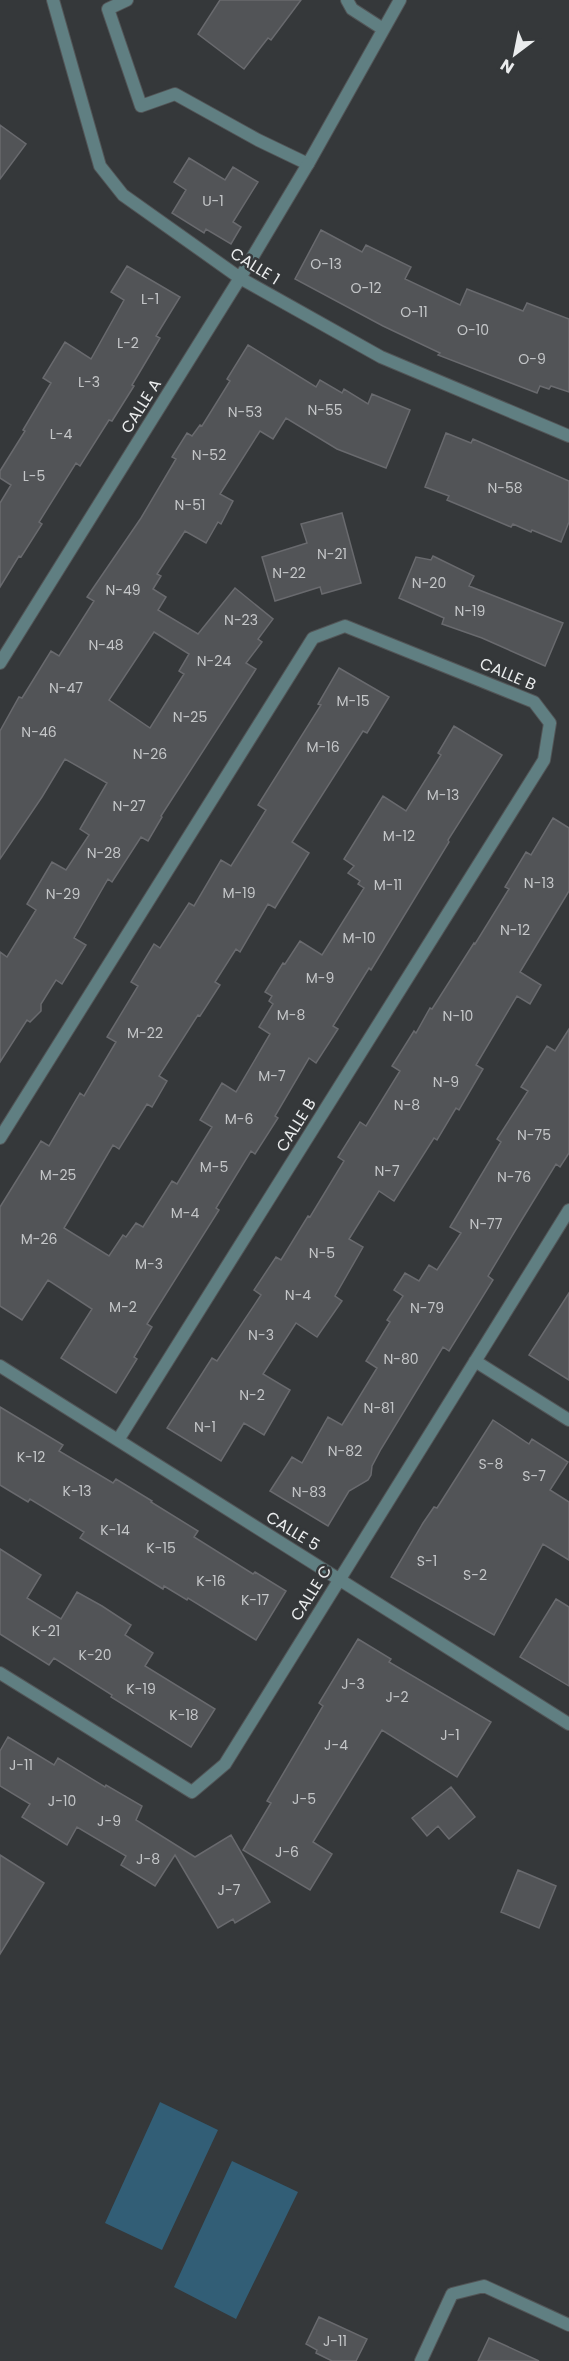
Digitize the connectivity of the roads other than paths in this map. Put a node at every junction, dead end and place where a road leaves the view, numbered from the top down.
1 (53, 0) edge
2 (127, 0) edge
3 (347, 0) edge
4 (400, 0) edge
5 (383, 29) junction
6 (308, 164) junction
7 (240, 278) junction
8 (569, 436) edge
9 (0, 663) edge
10 (0, 1138) edge
11 (569, 1210) edge
12 (475, 1360) junction
13 (0, 1366) edge
14 (569, 1420) edge
15 (118, 1440) junction
16 (339, 1579) junction
17 (0, 1672) edge
18 (569, 1724) edge
19 (569, 2325) edge
20 (421, 2361) edge

1 - 7 street, CALLE 1
2 - 6 street
3 - 5 street
4 - 5 street, CALLE A
5 - 6 street, CALLE A
6 - 7 street, CALLE A
7 - 8 street, CALLE 1
7 - 9 street, CALLE A
10 - 15 street, CALLE B
11 - 12 street, CALLE C
12 - 14 street
12 - 16 street, CALLE C
13 - 15 street, CALLE 5
15 - 16 street, CALLE 5
16 - 17 street, CALLE C
16 - 18 street, CALLE 5
19 - 20 street

